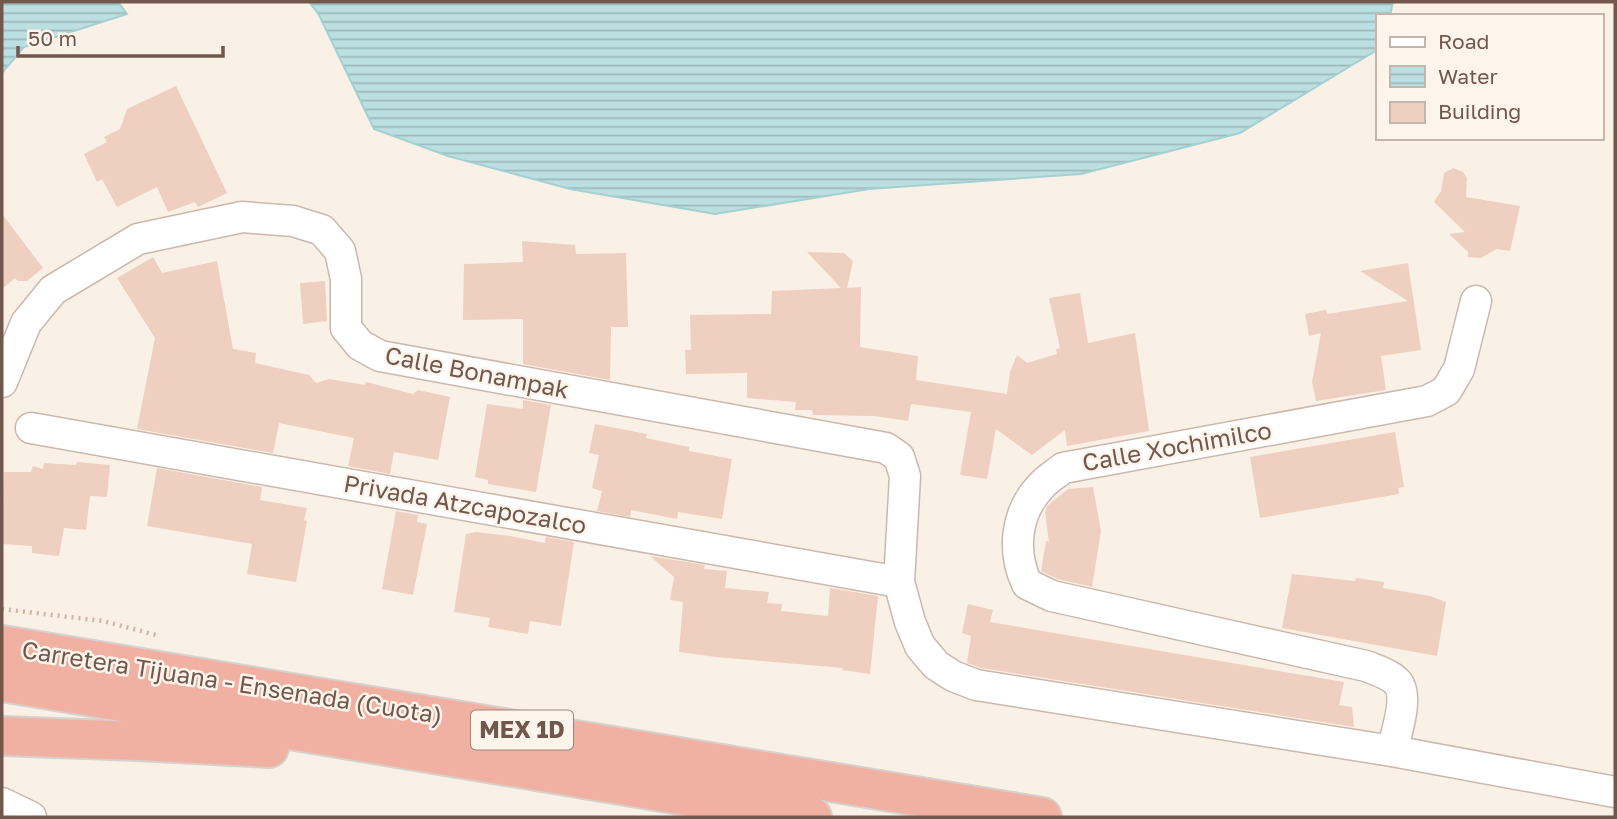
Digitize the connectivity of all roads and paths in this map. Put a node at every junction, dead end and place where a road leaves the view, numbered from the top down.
1 (1476, 301) dead end
2 (2, 382) edge
3 (31, 428) dead end
4 (899, 582) junction
5 (2, 645) edge
6 (2, 682) edge
7 (2, 736) edge
8 (1392, 751) junction
9 (553, 774) junction
10 (1615, 792) edge
11 (2, 803) edge
12 (31, 817) edge
13 (813, 817) edge
14 (1042, 817) edge

1 - 8 street, Calle Xochimilco
2 - 4 street, Calle Bonampak
3 - 4 street, Privada Atzcapozalco
4 - 8 street
5 - 14 highway, Carretera Tijuana - Ensenada (Cuota) / MEX 1D
6 - 9 highway, Carretera Tijuana - Ensenada (Cuota) / MEX 1D
7 - 9 highway
8 - 10 street
9 - 13 highway, Carretera Tijuana - Ensenada (Cuota) / MEX 1D
11 - 12 street

